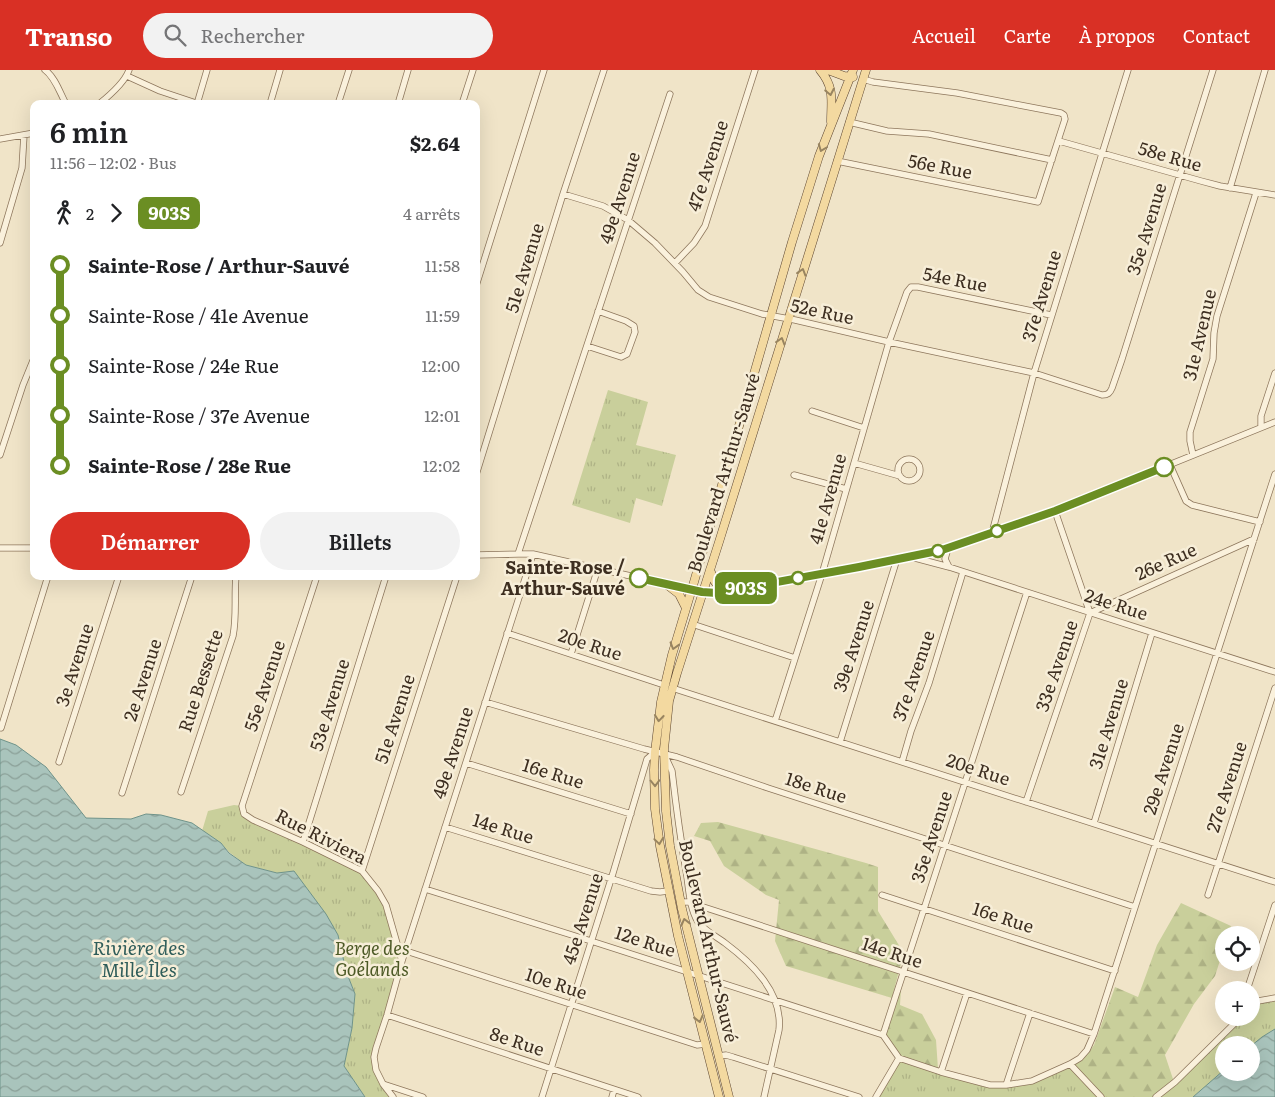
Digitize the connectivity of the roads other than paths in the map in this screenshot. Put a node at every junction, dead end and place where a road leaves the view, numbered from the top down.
1 (45, 70) edge
2 (207, 70) edge
3 (280, 70) edge
4 (349, 70) edge
5 (408, 70) edge
6 (473, 70) edge
7 (544, 70) edge
8 (604, 70) edge
9 (755, 70) edge
10 (820, 70) edge
11 (828, 70) edge
12 (866, 70) edge
13 (1128, 70) edge
14 (1212, 70) edge
15 (1266, 70) edge
16 (852, 72) edge
17 (128, 73) edge
18 (863, 79) junction
19 (670, 94) dead end
20 (64, 100) edge
21 (104, 100) edge
22 (186, 100) edge
23 (198, 100) edge
24 (271, 100) edge
25 (339, 100) edge
26 (399, 100) edge
27 (463, 100) edge
28 (849, 122) junction
29 (831, 126) junction
30 (30, 134) edge
31 (24, 135) junction
32 (0, 139) edge
33 (1059, 141) junction
34 (1103, 154) junction
35 (1052, 160) junction
36 (837, 161) junction
37 (1180, 175) junction
38 (1230, 188) junction
39 (1256, 192) junction
40 (563, 194) junction
41 (1275, 195) edge
42 (628, 220) junction
43 (0, 243) edge
44 (675, 263) junction
45 (480, 273) edge
46 (598, 310) junction
47 (1051, 315) junction
48 (770, 316) junction
49 (788, 319) junction
50 (889, 342) junction
51 (587, 346) junction
52 (30, 368) edge
53 (1275, 372) edge
54 (1034, 373) junction
55 (1107, 394) joint
56 (812, 412) dead end
57 (1275, 422) edge
58 (864, 428) junction
59 (1260, 428) junction
60 (0, 455) edge
61 (1193, 455) junction
62 (480, 462) edge
63 (854, 463) junction
64 (1170, 465) junction
65 (1275, 474) edge
66 (794, 475) dead end
67 (900, 476) dead end
68 (846, 489) junction
69 (1055, 511) junction
70 (1260, 522) junction
71 (992, 533) junction
72 (1254, 539) junction
73 (0, 548) edge
74 (30, 548) edge
75 (948, 548) junction
76 (518, 554) junction
77 (533, 554) junction
78 (480, 556) edge
79 (910, 557) junction
80 (897, 560) junction
81 (949, 567) junction
82 (598, 568) junction
83 (710, 569) junction
84 (963, 572) junction
85 (822, 574) junction
86 (47, 580) edge
87 (118, 580) edge
88 (191, 580) edge
89 (236, 580) edge
90 (316, 580) edge
91 (385, 580) edge
92 (456, 580) edge
93 (666, 584) junction
94 (692, 590) junction
95 (702, 592) junction
96 (727, 592) junction
97 (1027, 592) junction
98 (686, 608) junction
99 (1090, 613) junction
100 (692, 624) junction
101 (1152, 633) junction
102 (507, 634) junction
103 (571, 654) junction
104 (1217, 654) junction
105 (795, 658) junction
106 (1275, 672) edge
107 (664, 685) junction
108 (672, 688) junction
109 (1275, 688) edge
110 (485, 702) junction
111 (775, 721) junction
112 (1, 728) edge
113 (840, 742) junction
114 (655, 752) junction
115 (664, 754) junction
116 (58, 762) dead end
117 (902, 762) junction
118 (466, 763) junction
119 (965, 782) junction
120 (180, 792) dead end
121 (122, 793) dead end
122 (1026, 802) junction
123 (242, 806) joint
124 (631, 814) junction
125 (1094, 823) junction
126 (445, 827) junction
127 (303, 842) junction
128 (1156, 843) junction
129 (945, 845) junction
130 (1217, 863) junction
131 (362, 872) junction
132 (611, 878) junction
133 (1275, 882) edge
134 (425, 889) junction
135 (668, 892) junction
136 (882, 895) dead end
137 (1208, 895) dead end
138 (680, 902) junction
139 (692, 904) junction
140 (1275, 905) edge
141 (1135, 907) junction
142 (924, 909) junction
143 (592, 940) junction
144 (398, 948) junction
145 (405, 950) junction
146 (402, 961) junction
147 (687, 971) junction
148 (1115, 971) junction
149 (903, 972) junction
150 (698, 975) junction
151 (1250, 981) edge
152 (967, 993) junction
153 (1275, 998) edge
154 (775, 1000) junction
155 (1260, 1001) edge
156 (572, 1005) junction
157 (1030, 1013) junction
158 (388, 1015) junction
159 (1231, 1026) edge
160 (1094, 1034) junction
161 (883, 1035) junction
162 (706, 1044) junction
163 (718, 1056) junction
164 (899, 1058) junction
165 (1070, 1064) junction
166 (550, 1069) junction
167 (771, 1070) junction
168 (941, 1072) junction
169 (383, 1084) junction
170 (1006, 1086) junction
171 (614, 1090) junction
172 (394, 1097) edge
173 (424, 1097) edge
174 (542, 1097) edge
175 (612, 1097) edge
176 (638, 1097) edge
177 (719, 1097) edge
178 (729, 1097) edge
179 (764, 1097) edge
180 (859, 1097) edge
181 (876, 1097) edge
182 (1100, 1097) edge
183 (1156, 1097) edge

1 - 20 street
2 - 23 street
3 - 24 street
4 - 25 street
5 - 26 street
6 - 27 street
7 - 45 street
8 - 40 street, 51e Avenue
9 - 44 street, 47e Avenue
10 -> 29 main road
11 - 16 main road
12 - 18 main road, Boulevard Arthur-Sauvé
13 - 34 street, 37e Avenue
14 - 37 street, 35e Avenue
15 - 38 street
16 - 18 main road
16 - 29 main road, Boulevard Arthur-Sauvé
17 - 21 street
17 - 22 street
18 - 28 main road, Boulevard Arthur-Sauvé
18 - 33 street
19 - 42 street, 49e Avenue
28 - 35 street
28 - 36 main road, Boulevard Arthur-Sauvé
29 -> 48 main road, Boulevard Arthur-Sauvé
30 - 31 street
31 - 32 street
31 - 43 street
33 - 34 street, 58e Rue
33 - 35 street
34 - 37 street, 58e Rue
34 - 47 street, 37e Avenue
35 - 36 street, 56e Rue
49 -> 36 main road, Boulevard Arthur-Sauvé
37 - 38 street, 58e Rue
37 - 55 street, 35e Avenue
38 - 39 street, 58e Rue
39 - 41 street, 58e Rue
39 - 61 street, 31e Avenue
40 - 42 street, 52e Rue
40 - 62 street, 51e Avenue
42 - 44 street, 52e Rue
42 - 46 street, 49e Avenue
44 - 48 street, 52e Rue
46 - 51 street, 49e Avenue
46 - 51 street
47 - 50 street, 54e Rue
47 - 54 street, 37e Avenue
48 - 49 street, 52e Rue
48 - 94 main road, Boulevard Arthur-Sauvé
49 - 50 street, 52e Rue
83 -> 49 main road, Boulevard Arthur-Sauvé
50 - 54 street, 52e Rue
50 - 58 street, 41e Avenue
51 - 76 street, 49e Avenue
52 - 60 street
53 - 59 street
54 - 55 street, 52e Rue
54 - 71 street, 37e Avenue
56 - 58 street
57 - 59 street
58 - 63 street, 41e Avenue
59 - 61 street
61 - 64 street
63 - 67 street
63 - 68 street, 41e Avenue
64 - 69 street
64 - 70 street
65 - 70 street, 29e Avenue
66 - 68 street
68 - 85 street, 41e Avenue
69 - 71 street
69 - 99 street, 33e Avenue
70 - 72 street, 29e Avenue
71 - 75 street
72 - 99 street, 26e Rue
72 - 104 street, 29e Avenue
73 - 74 street
75 - 79 street
75 - 81 street
76 - 77 street
76 - 78 street
77 - 82 street
77 - 102 street, 49e Avenue
79 - 80 street
79 - 81 street, 24e Rue
80 - 85 street
80 - 113 street, 39e Avenue
81 - 84 street, 24e Rue
82 - 93 street
82 - 103 street
83 - 95 main road, Boulevard Arthur-Sauvé
83 - 96 main road
84 - 97 street, 24e Rue
84 - 117 street, 37e Avenue
85 - 96 street
85 - 105 street, 41e Avenue
86 - 112 street
87 - 116 street, 3e Avenue
88 - 121 street, 2e Avenue
89 - 120 street, Rue Bessette
90 - 123 street, 55e Avenue
91 - 127 street, 53e Avenue
92 - 131 street, 51e Avenue
93 - 94 street
93 - 98 main road
94 - 95 street
94 - 98 main road, Boulevard Arthur-Sauvé
95 - 96 street
95 - 100 main road, Boulevard Arthur-Sauvé
97 - 99 street, 24e Rue
97 - 119 street, 35e Avenue
98 -> 107 main road, Boulevard Arthur-Sauvé
99 - 101 street, 24e Rue
99 - 122 street, 33e Avenue
100 - 105 street
100 - 108 main road, Boulevard Arthur-Sauvé
101 - 104 street, 24e Rue
101 - 125 street, 31e Avenue
102 - 103 street, 20e Rue
102 - 110 street, 49e Avenue
103 - 107 street, 20e Rue
104 - 106 street, 24e Rue
104 - 128 street, 29e Avenue
105 - 111 street, 41e Avenue
107 -> 114 main road, Boulevard Arthur-Sauvé
108 - 111 street, 20e Rue
108 - 115 main road, Boulevard Arthur-Sauvé
109 - 130 street, 27e Avenue
110 - 114 street, 18e Rue
110 - 118 street, 49e Avenue
111 - 113 street, 20e Rue
113 - 117 street, 20e Rue
114 - 115 street, 18e Rue
114 - 124 street, 45e Avenue
114 -> 135 main road, Boulevard Arthur-Sauvé
115 - 129 street, 18e Rue
115 - 138 main road, Boulevard Arthur-Sauvé
115 - 139 street
117 - 119 street, 20e Rue
118 - 124 street, 16e Rue
118 - 126 street, 49e Avenue
119 - 122 street, 20e Rue
119 - 129 street, 35e Avenue
122 - 125 street, 20e Rue
123 - 127 street, Rue Riviera
124 - 132 street, 45e Avenue
125 - 128 street, 20e Rue
126 - 132 street, 14e Rue
126 - 134 street, 49e Avenue
127 - 131 street, Rue Riviera
128 - 130 street, 20e Rue
128 - 141 street, 29e Avenue
129 - 141 street, 18e Rue
129 - 142 street, 35e Avenue
130 - 133 street, 20e Rue
130 - 137 street, 27e Avenue
131 - 144 street, Rue Riviera
132 - 135 street, 14e Rue
132 - 143 street, 45e Avenue
134 - 143 street, 12e Rue
134 - 145 street, 49e Avenue
135 - 147 main road, Boulevard Arthur-Sauvé
136 - 142 street, 16e Rue
138 - 139 street, 14e Rue
150 -> 138 main road, Boulevard Arthur-Sauvé
139 - 149 street, 14e Rue
139 - 154 street
140 - 151 street
141 - 148 street, 29e Avenue
142 - 148 street, 16e Rue
142 - 149 street, 35e Avenue
143 - 147 street, 12e Rue
143 - 156 street, 45e Avenue
144 - 145 street, 10e Rue
144 - 146 street, Rue Riviera
145 - 146 street, 49e Avenue
145 - 156 street, 10e Rue
146 - 158 street
147 - 150 street, 12e Rue
147 -> 162 main road, Boulevard Arthur-Sauvé
148 - 160 street, 29e Avenue
149 - 152 street, 14e Rue
149 - 161 street, 35e Avenue
150 - 154 street, 12e Rue
150 - 163 main road, Boulevard Arthur-Sauvé
152 - 157 street, 14e Rue
152 - 168 street
153 - 155 street
154 - 161 street, 12e Rue
154 - 167 street
156 - 162 street, 10e Rue
156 - 166 street, 45e Avenue
157 - 160 street, 14e Rue
157 - 170 street
158 - 166 street, 8e Rue
158 - 169 street
159 - 183 street
160 - 165 street, 29e Avenue
161 - 164 street
162 - 177 main road, Boulevard Arthur-Sauvé
163 - 167 street
163 - 178 main road, Boulevard Arthur-Sauvé
164 - 168 street
164 - 181 street
165 - 170 street
165 - 182 street
166 - 171 street, 8e Rue
166 - 174 street, 45e Avenue
167 - 179 street
167 - 180 street
168 - 170 street
169 - 172 street
169 - 173 street
171 - 175 street
171 - 176 street, 8e Rue

